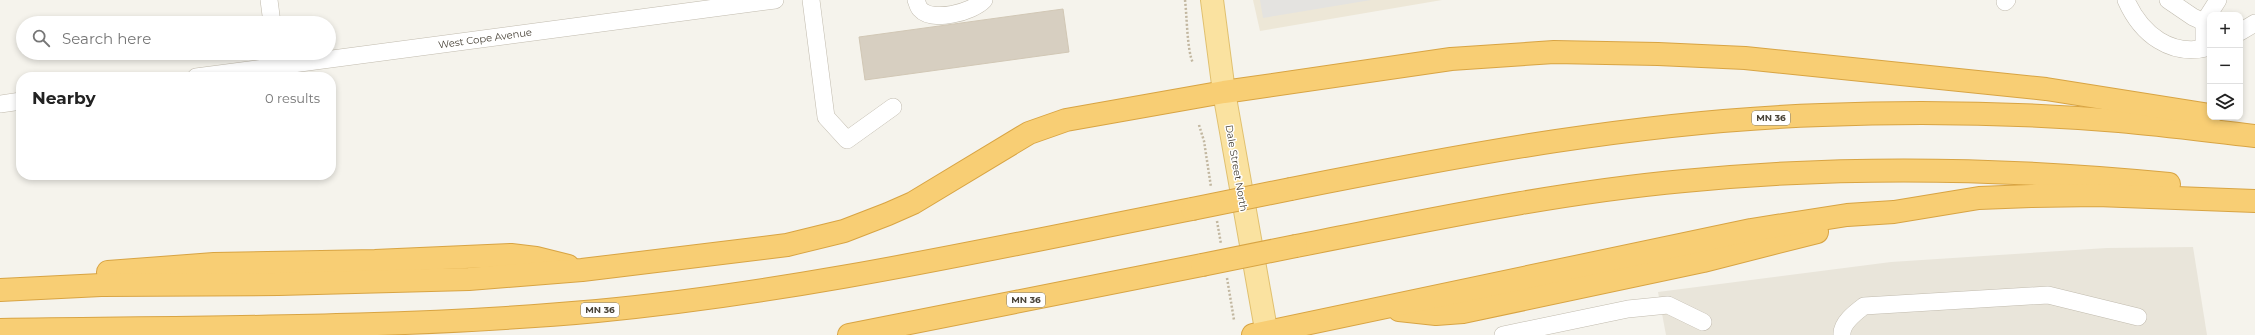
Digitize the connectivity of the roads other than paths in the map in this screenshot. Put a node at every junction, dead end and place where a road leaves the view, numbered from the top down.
1 (268, 0) edge
2 (775, 0) edge
3 (811, 0) edge
4 (916, 0) edge
5 (984, 0) edge
6 (1212, 0) edge
7 (2168, 0) edge
8 (2218, 0) edge
9 (2130, 7) edge
10 (271, 16) edge
11 (2204, 22) junction
12 (2255, 23) edge
13 (2243, 30) edge
14 (2207, 48) edge
15 (336, 52) edge
16 (273, 60) edge
17 (219, 72) edge
18 (1224, 92) junction
19 (16, 102) edge
20 (0, 104) edge
21 (893, 107) dead end
22 (2207, 114) edge
23 (2239, 120) edge
24 (2255, 123) edge
25 (2255, 136) edge
26 (2255, 193) edge
27 (2255, 201) edge
28 (5, 290) edge
29 (2138, 317) dead end
30 (1703, 322) dead end
31 (0, 330) edge
32 (1262, 334) edge
33 (849, 335) edge
34 (1503, 335) edge
35 (1842, 335) edge

1 - 10 street
2 - 15 street, West Cope Avenue
3 - 21 street
4 - 5 street
6 - 18 main road, Dale Street North
7 - 11 street
8 - 11 street
9 - 14 street
11 - 14 street
12 - 13 street
16 - 17 street, West Cope Avenue
18 - 22 highway
18 - 28 highway
18 - 32 main road, Dale Street North
19 - 20 street
23 - 24 highway
25 - 31 highway, MN 36, bridge
26 - 33 highway, MN 36, bridge
27 - 32 highway
29 - 35 street
30 - 34 street

